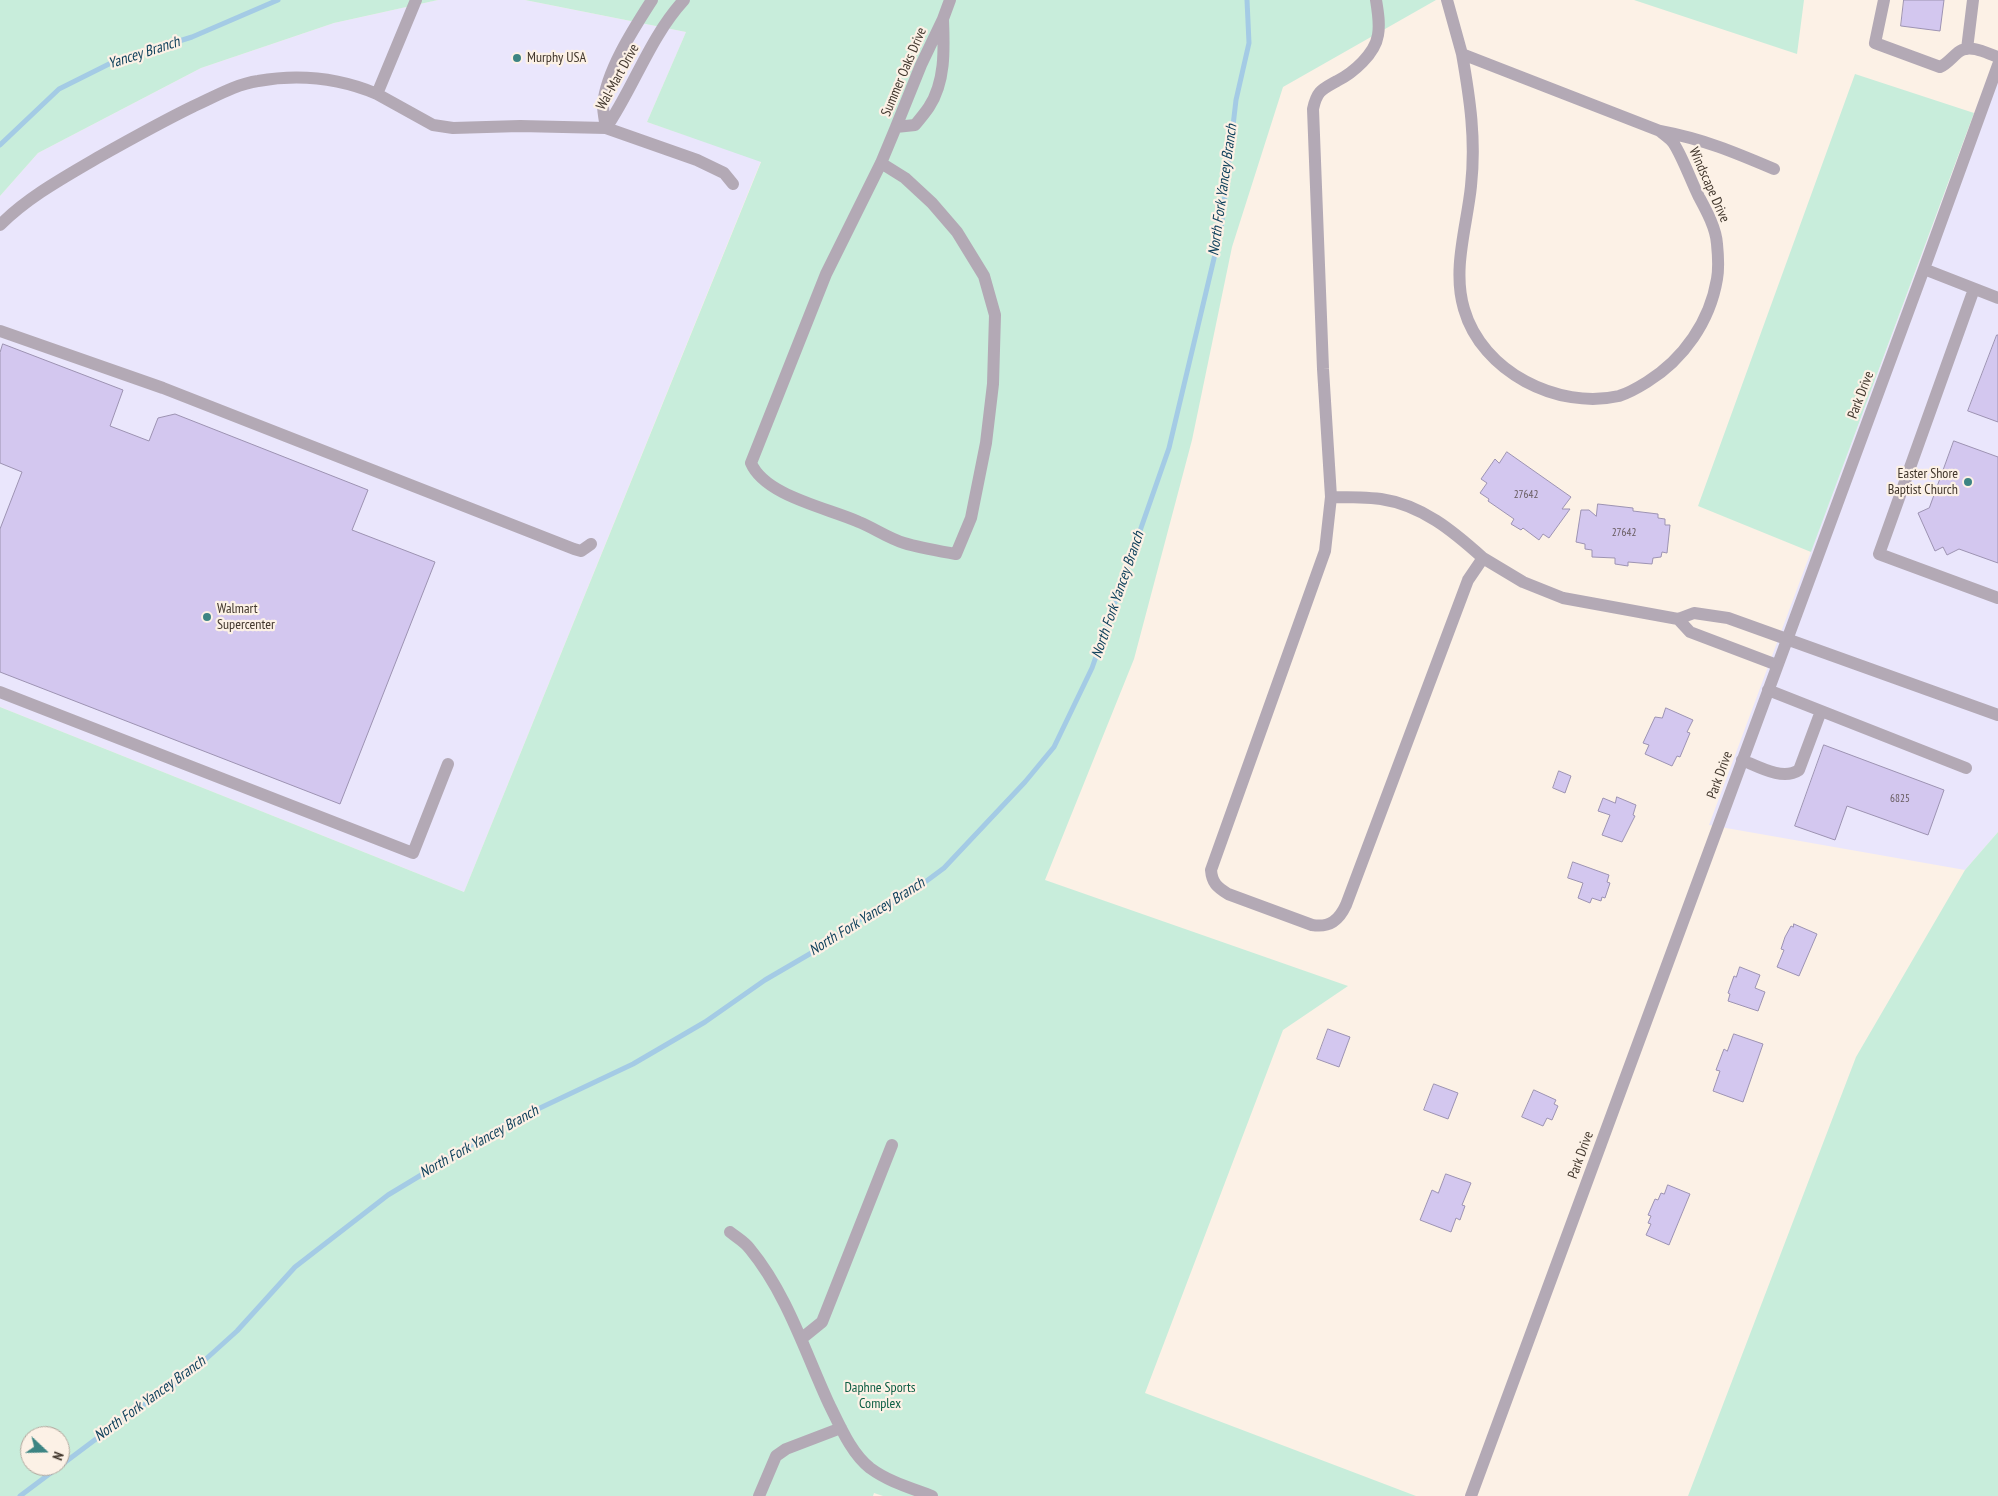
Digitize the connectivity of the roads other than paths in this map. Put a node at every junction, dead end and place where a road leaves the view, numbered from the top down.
1 (416, 0) edge
2 (652, 0) edge
3 (684, 0) edge
4 (950, 0) edge
5 (1376, 0) edge
6 (1447, 0) edge
7 (1884, 0) edge
8 (1973, 0) edge
9 (943, 19) junction
10 (1967, 49) junction
11 (1462, 54) junction
12 (1998, 57) edge
13 (1998, 65) edge
14 (377, 94) junction
15 (896, 127) junction
16 (606, 128) junction
17 (1660, 131) junction
18 (882, 163) junction
19 (1774, 169) dead end
20 (733, 184) dead end
21 (0, 225) edge
22 (1924, 269) junction
23 (1974, 289) junction
24 (1998, 298) edge
25 (0, 331) edge
26 (1331, 497) junction
27 (591, 544) dead end
28 (1483, 558) junction
29 (1998, 598) edge
30 (1678, 619) junction
31 (1787, 639) junction
32 (1777, 665) junction
33 (1768, 690) junction
34 (0, 692) edge
35 (1821, 711) junction
36 (1998, 715) edge
37 (1742, 760) junction
38 (448, 764) dead end
39 (1966, 768) dead end
40 (892, 1145) dead end
41 (730, 1232) dead end
42 (801, 1339) junction
43 (841, 1428) junction
44 (759, 1496) edge
45 (932, 1496) edge
46 (1471, 1496) edge

1 - 14 street
2 - 16 street, Wal-Mart Drive
3 - 16 street, Wal-Mart Drive
4 - 9 street, Summer Oaks Drive
5 - 26 street
6 - 11 street, Windscape Drive
7 - 10 street
8 - 10 street
9 - 15 street, Summer Oaks Drive
9 - 15 street, Summer Oaks Drive
10 - 12 street
11 - 17 street, Windscape Drive
11 - 17 street, Windscape Drive
13 - 22 street, Park Drive
14 - 16 street
14 - 21 street
15 - 18 street
16 - 20 street
17 - 19 street
18 - 18 street
22 - 23 street
22 - 31 street, Park Drive
23 - 24 street
23 - 29 street
25 - 27 street
26 - 28 street
26 - 28 street
28 - 30 street
30 - 31 street
30 - 32 street
31 - 32 street, Park Drive
31 - 36 street
32 - 33 street, Park Drive
33 - 35 street
33 - 37 street, Park Drive
34 - 38 street
35 - 37 street
35 - 39 street
37 - 46 street, Park Drive
40 - 42 street
41 - 42 street
42 - 43 street
43 - 44 street
43 - 45 street

